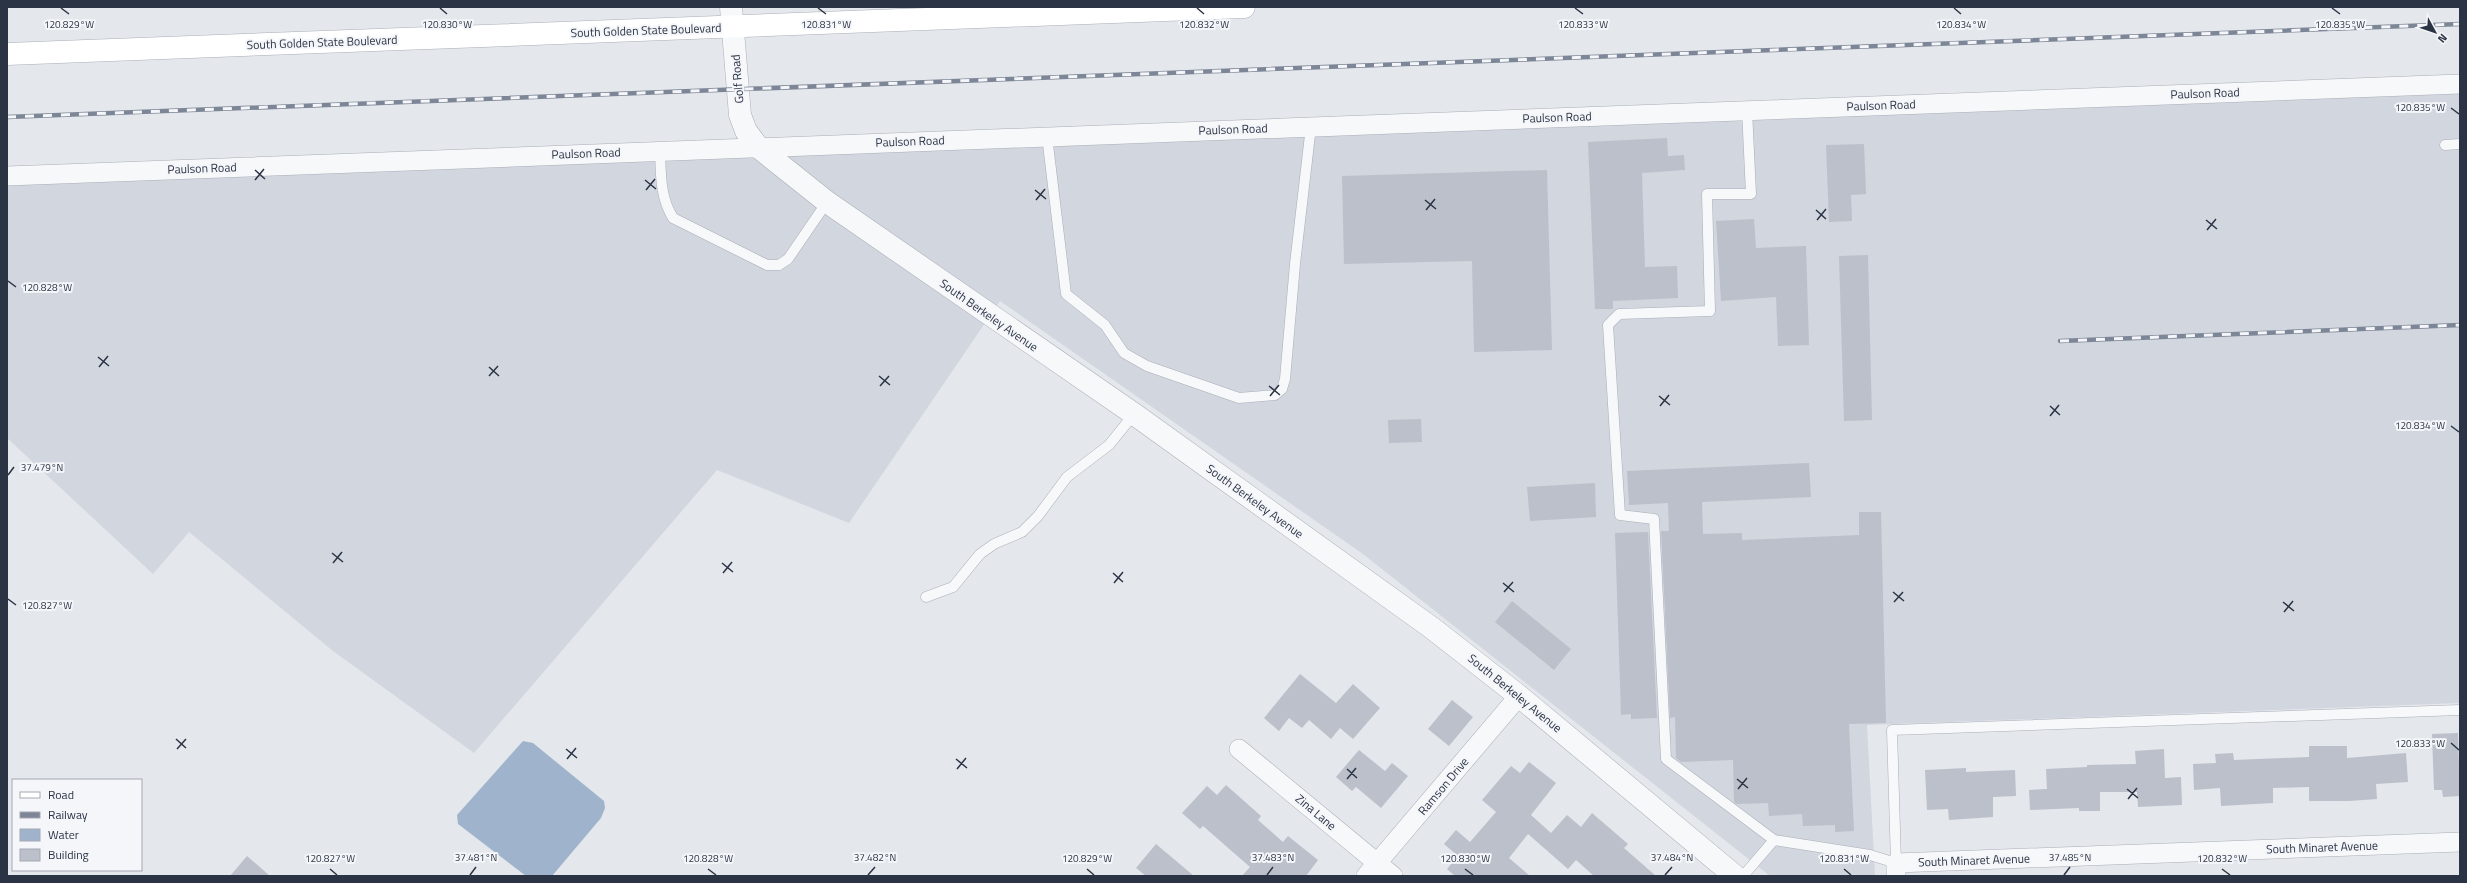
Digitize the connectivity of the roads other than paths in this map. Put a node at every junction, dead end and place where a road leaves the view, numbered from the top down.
1 (1244, 7) edge
2 (732, 17) edge
3 (7, 54) edge
4 (2460, 84) edge
5 (1747, 110) junction
6 (1311, 126) junction
7 (1047, 136) junction
8 (2460, 144) edge
9 (2446, 145) dead end
10 (758, 146) junction
11 (660, 150) junction
12 (7, 176) edge
13 (827, 202) junction
14 (1134, 414) junction
15 (926, 597) dead end
16 (1519, 696) junction
17 (2460, 710) edge
18 (1239, 749) dead end
19 (1774, 840) junction
20 (2460, 842) edge
21 (1372, 870) edge
22 (1896, 870) edge
23 (1393, 876) edge
24 (1735, 876) edge
25 (1743, 876) edge

1 - 2 main road, South Golden State Boulevard
2 - 3 main road, South Golden State Boulevard
2 - 10 street, Golf Road
4 - 5 street, Paulson Road
5 - 6 street, Paulson Road
5 - 19 lane
6 - 7 street, Paulson Road
6 - 7 lane
7 - 10 street, Paulson Road
8 - 9 lane
10 - 11 street, Paulson Road
10 - 13 street, South Berkeley Avenue
11 - 12 street, Paulson Road
11 - 13 lane
13 - 14 street, South Berkeley Avenue
14 - 15 lane
14 - 16 street, South Berkeley Avenue
16 - 21 street, Ramson Drive
16 - 24 street, South Berkeley Avenue
17 - 22 lane
18 - 21 street, Zina Lane
19 - 22 lane
19 - 25 lane
20 - 22 street, South Minaret Avenue
21 - 23 street, Zina Lane

